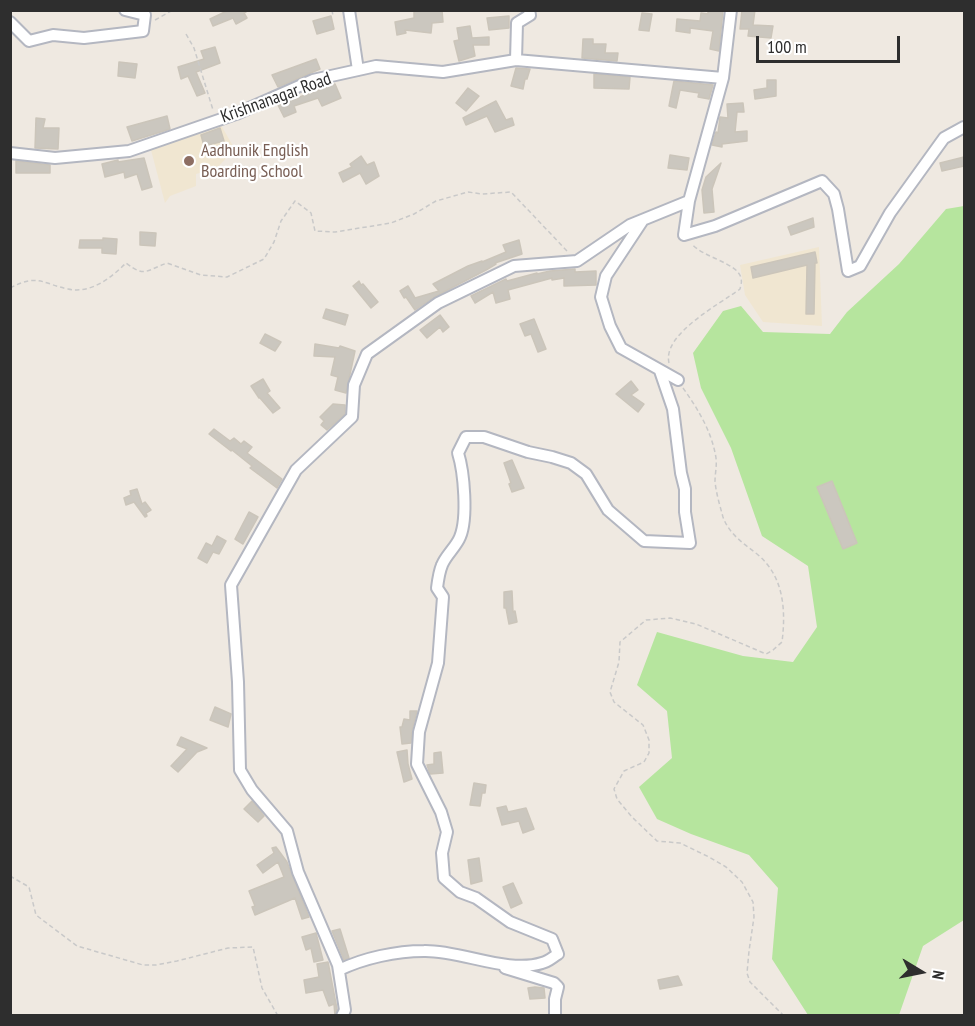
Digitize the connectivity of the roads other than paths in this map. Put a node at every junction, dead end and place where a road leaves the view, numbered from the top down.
1 (125, 10) edge
2 (349, 10) edge
3 (529, 10) edge
4 (732, 10) edge
5 (10, 22) edge
6 (516, 60) junction
7 (358, 70) junction
8 (723, 78) junction
9 (964, 127) edge
10 (10, 153) edge
11 (689, 201) junction
12 (643, 219) junction
13 (660, 371) junction
14 (678, 380) road end
15 (491, 962) junction
16 (339, 970) junction
17 (342, 1016) edge
18 (555, 1016) edge

1 - 5 street
2 - 7 street
3 - 6 street
4 - 8 street
6 - 7 street, Krishnanagar Road
6 - 8 street, Krishnanagar Road
7 - 10 street, Krishnanagar Road
8 - 11 street
9 - 11 street
11 - 12 street
12 - 13 street
12 - 16 street
13 - 14 street
13 - 15 street
15 - 16 street
15 - 18 street
16 - 17 street

